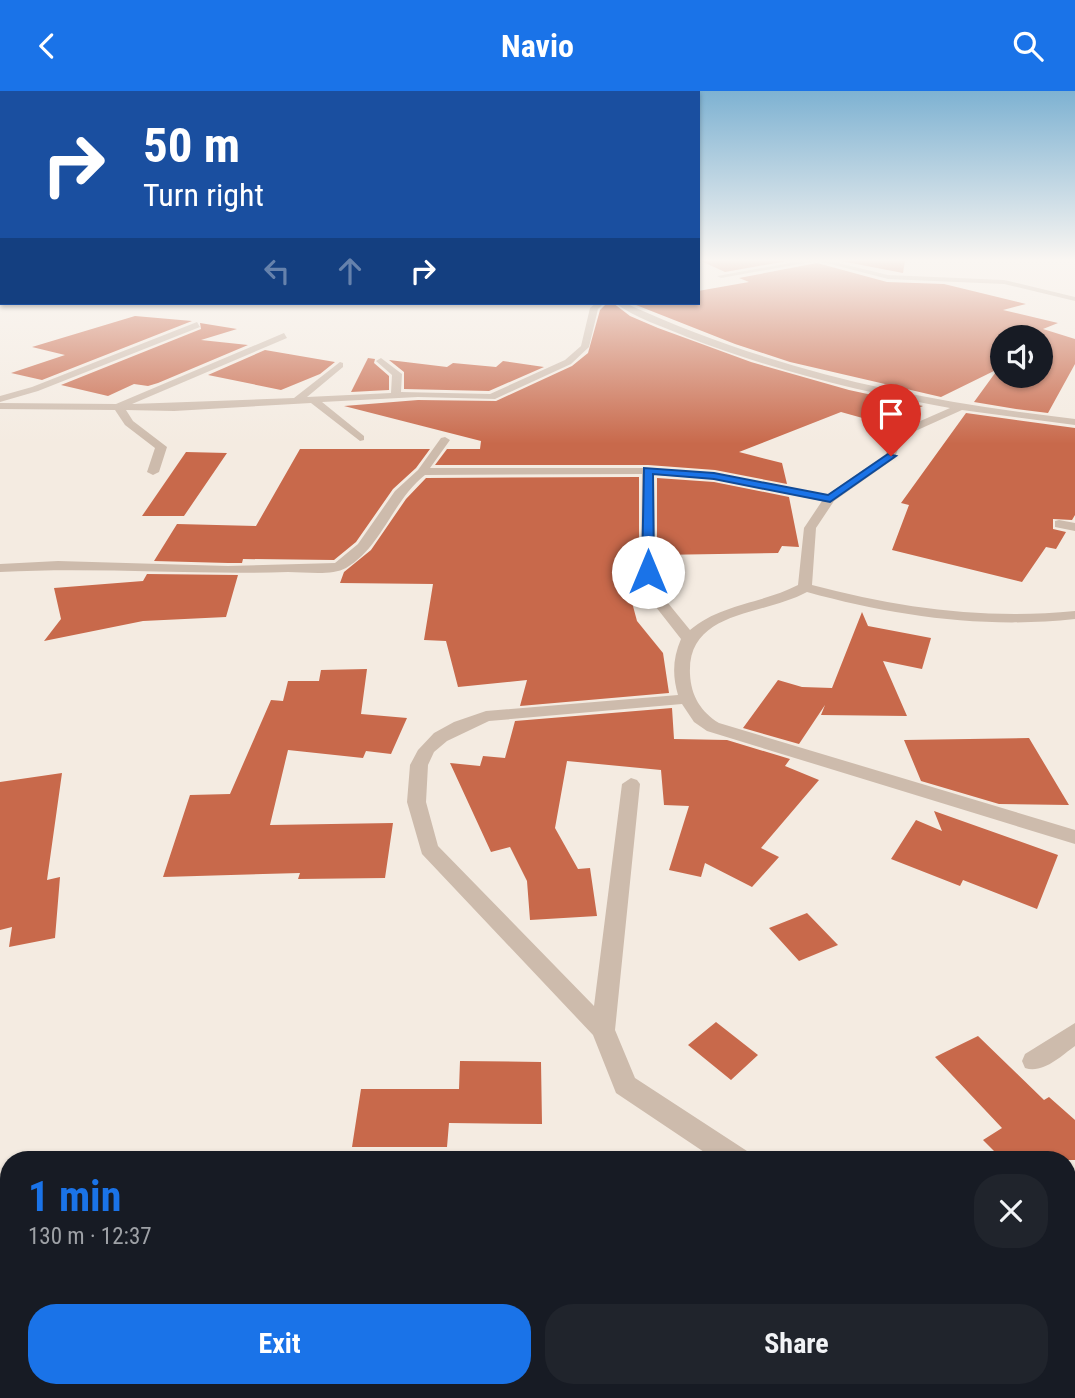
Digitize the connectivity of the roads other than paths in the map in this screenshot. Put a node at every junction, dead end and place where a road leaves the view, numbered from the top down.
1 (591, 322) edge
2 (660, 322) edge
3 (197, 325) dead end
4 (284, 336) dead end
5 (381, 361) dead end
6 (340, 365) dead end
7 (396, 395) junction
8 (0, 399) edge
9 (312, 399) junction
10 (298, 400) junction
11 (0, 406) edge
12 (118, 407) junction
13 (961, 407) junction
14 (1075, 422) edge
15 (360, 437) dead end
16 (445, 440) dead end
17 (422, 471) junction
18 (648, 471) junction
19 (153, 472) dead end
20 (830, 499) junction
21 (1059, 524) dead end
22 (1075, 527) edge
23 (0, 568) edge
24 (804, 587) junction
25 (1075, 615) edge
26 (689, 638) junction
27 (686, 699) junction
28 (631, 784) dead end
29 (1075, 837) edge
30 (603, 1030) junction
31 (1075, 1033) edge
32 (1034, 1062) dead end
33 (724, 1151) edge

1 - 7 street
2 - 13 street
3 - 8 street
4 - 12 street
5 - 7 street
6 - 10 street
7 - 9 street
9 - 10 street
9 - 15 street
10 - 12 street
11 - 12 street
12 - 19 street
13 - 14 street
13 - 20 street
16 - 17 street
17 - 18 street
17 - 23 street
18 - 20 street
18 - 26 street
20 - 24 street
21 - 22 street
24 - 25 street
24 - 26 street
26 - 27 street
27 - 29 street
27 - 30 street
28 - 30 street
30 - 33 street
31 - 32 street

